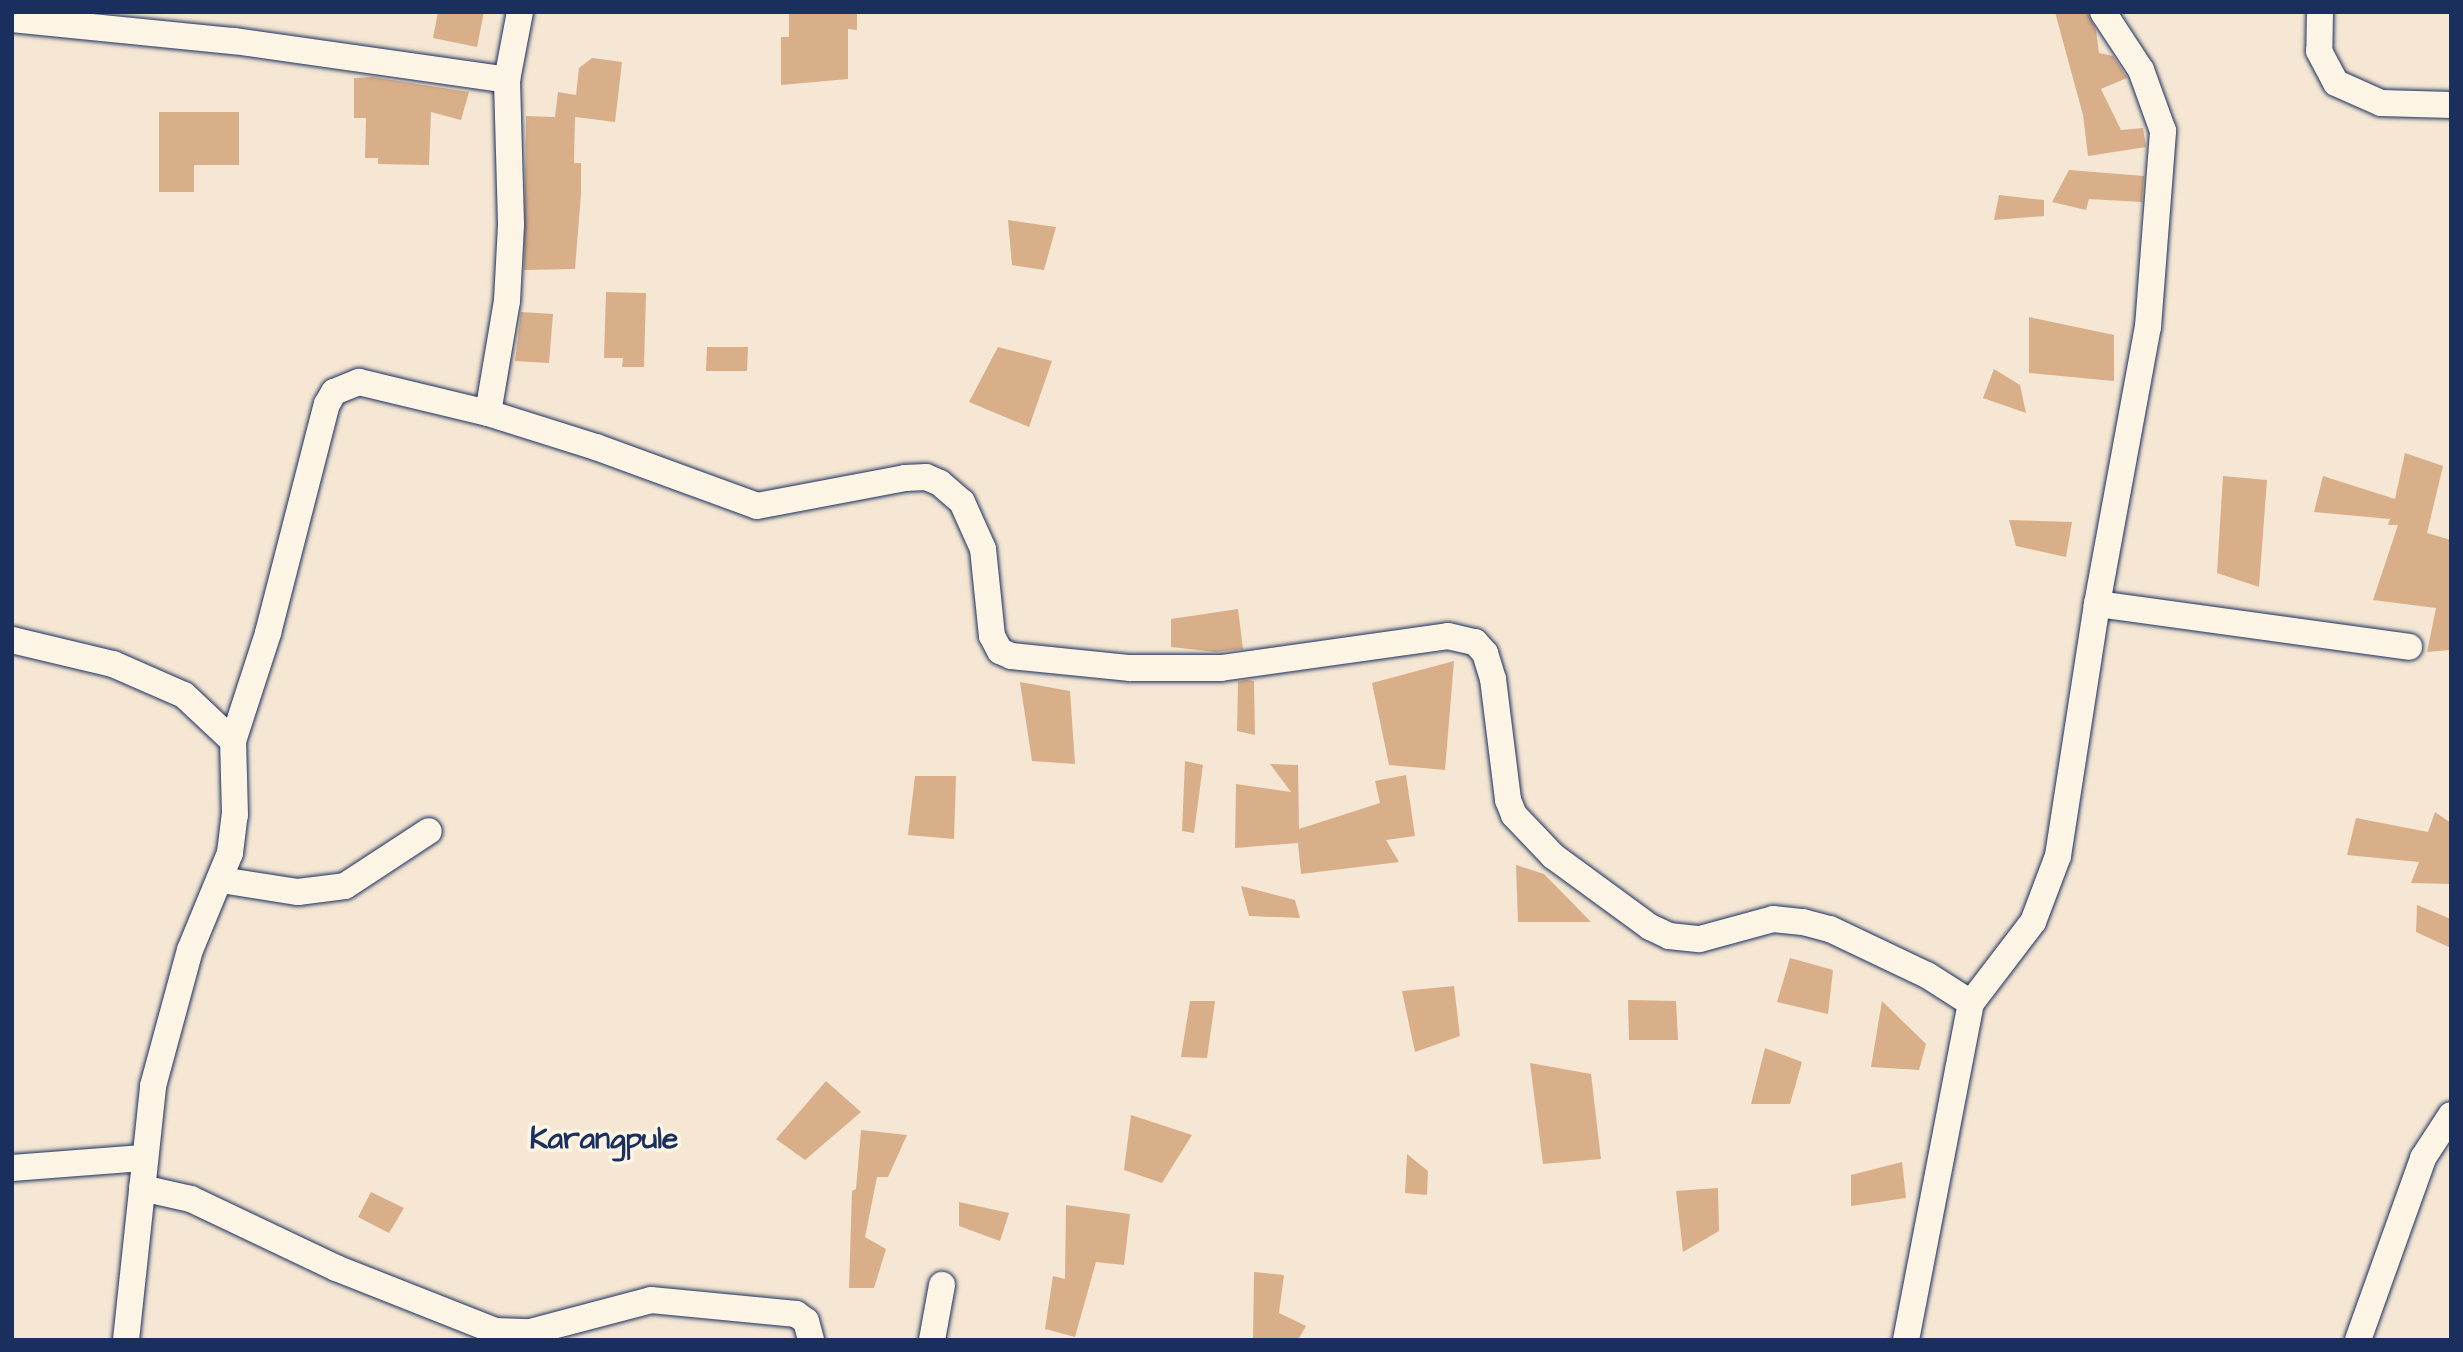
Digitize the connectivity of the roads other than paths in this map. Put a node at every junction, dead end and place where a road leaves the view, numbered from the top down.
1 (520, 12) edge
2 (2103, 12) edge
3 (2320, 12) edge
4 (12, 19) edge
5 (508, 80) junction
6 (2451, 105) edge
7 (488, 413) junction
8 (2098, 604) junction
9 (12, 640) edge
10 (2409, 647) dead end
11 (233, 741) junction
12 (429, 831) dead end
13 (221, 880) junction
14 (1971, 1003) junction
15 (2451, 1115) edge
16 (143, 1158) junction
17 (12, 1168) edge
18 (142, 1188) junction
19 (942, 1285) dead end
20 (126, 1340) edge
21 (811, 1340) edge
22 (932, 1340) edge
23 (1906, 1340) edge
24 (2358, 1340) edge

1 - 5 street
2 - 8 street
3 - 6 street
4 - 5 street
5 - 7 street
7 - 11 street
7 - 14 street
8 - 10 street
8 - 14 street
9 - 11 street
11 - 13 street
12 - 13 street
13 - 16 street
14 - 23 street
15 - 24 street
16 - 17 street
16 - 18 street
18 - 20 street
18 - 21 street
19 - 22 street

